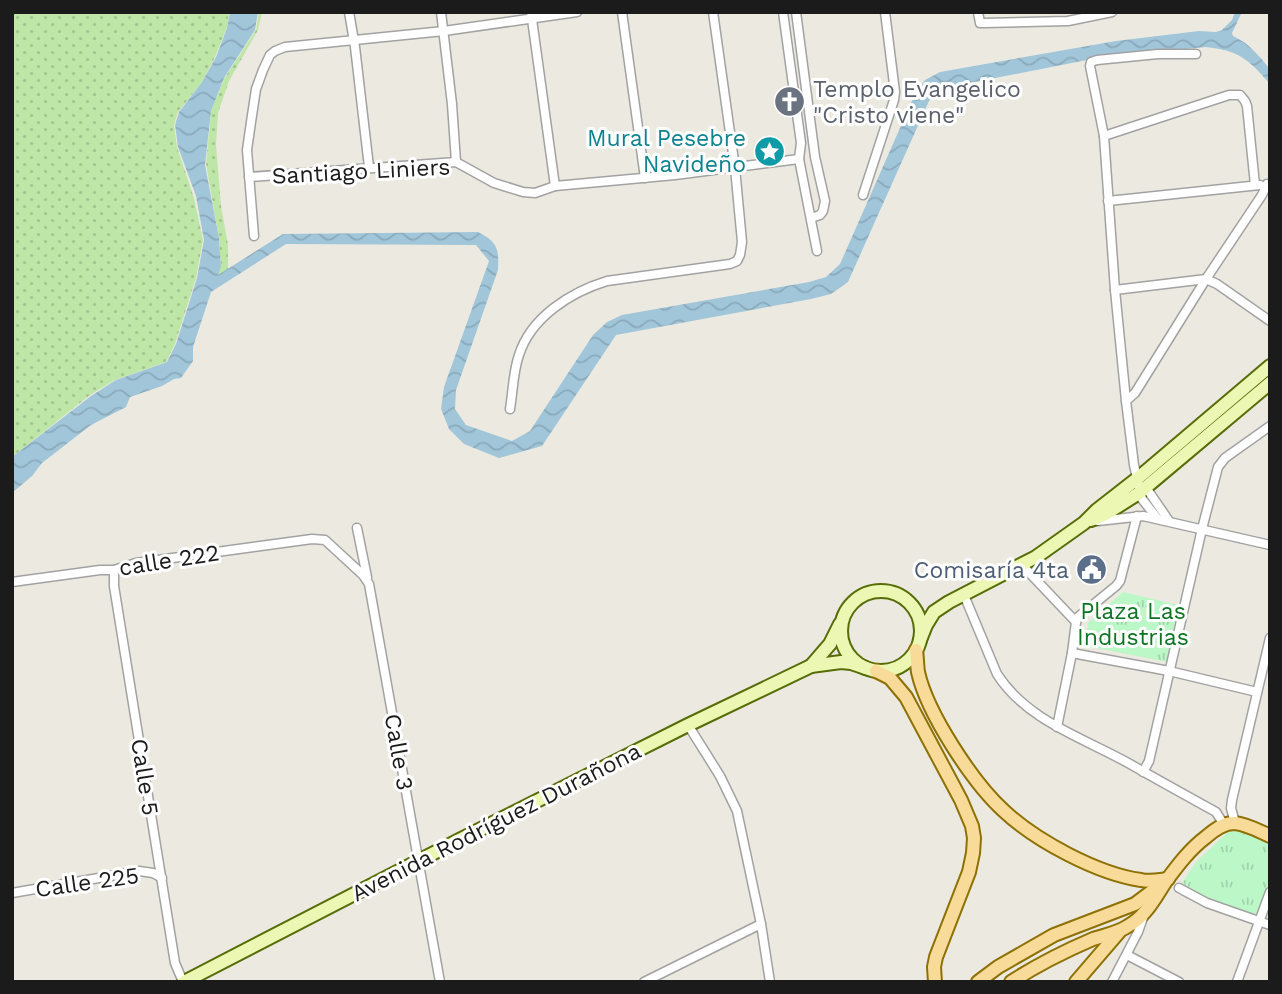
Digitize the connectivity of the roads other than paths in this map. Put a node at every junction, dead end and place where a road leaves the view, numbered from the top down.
1 (349, 12) edge
2 (441, 12) edge
3 (577, 12) edge
4 (622, 12) edge
5 (713, 12) edge
6 (783, 12) edge
7 (796, 12) edge
8 (885, 12) edge
9 (978, 12) edge
10 (1112, 12) edge
11 (532, 15) edge
12 (1084, 15) edge
13 (444, 31) junction
14 (353, 40) junction
15 (1196, 54) dead end
16 (1104, 136) junction
17 (799, 159) junction
18 (456, 162) junction
19 (369, 167) junction
20 (735, 168) junction
21 (249, 177) junction
22 (645, 178) junction
23 (1269, 184) edge
24 (1255, 185) junction
25 (555, 186) junction
26 (863, 195) dead end
27 (1108, 201) junction
28 (811, 218) junction
29 (254, 236) dead end
30 (817, 251) dead end
31 (1206, 279) junction
32 (1115, 290) junction
33 (1270, 321) edge
34 (1270, 366) edge
35 (1270, 383) edge
36 (1126, 401) junction
37 (510, 409) dead end
38 (1270, 426) edge
39 (1141, 486) junction
40 (1136, 516) junction
41 (1157, 518) junction
42 (1170, 521) junction
43 (1084, 523) junction
44 (357, 528) dead end
45 (1202, 529) junction
46 (1270, 545) edge
47 (1022, 565) junction
48 (114, 570) junction
49 (12, 582) edge
50 (369, 584) junction
51 (964, 595) junction
52 (905, 598) junction
53 (949, 601) junction
54 (843, 618) junction
55 (1076, 622) junction
56 (1270, 638) edge
57 (918, 645) junction
58 (1072, 653) junction
59 (811, 666) junction
60 (871, 669) junction
61 (1169, 671) junction
62 (1257, 692) junction
63 (688, 725) junction
64 (1057, 727) junction
65 (1143, 772) junction
66 (1229, 824) junction
67 (1270, 836) edge
68 (418, 861) junction
69 (162, 878) junction
70 (1168, 879) junction
71 (1179, 888) dead end
72 (1270, 892) edge
73 (12, 893) edge
74 (1145, 913) junction
75 (1259, 922) junction
76 (761, 924) junction
77 (1270, 925) edge
78 (1120, 930) junction
79 (1127, 955) junction
80 (183, 982) edge
81 (440, 982) edge
82 (644, 982) edge
83 (770, 982) edge
84 (935, 982) edge
85 (978, 982) edge
86 (1011, 982) edge
87 (1076, 982) edge
88 (1112, 982) edge
89 (1179, 982) edge
90 (1237, 982) edge

1 - 14 street
2 - 13 street
3 - 11 street
4 - 22 street
5 - 20 street
6 - 17 street
7 - 28 street
8 - 26 street
9 - 12 street
10 - 12 street
11 - 13 street
11 - 25 street
13 - 14 street
13 - 18 street
14 - 19 street
14 - 21 street
15 - 16 street
16 - 24 street
16 - 27 street
17 - 20 street, Santiago Liniers
17 - 28 street
18 - 19 street, Santiago Liniers
18 - 25 street, Santiago Liniers
19 - 21 street, Santiago Liniers
20 - 22 street, Santiago Liniers
20 - 37 street
21 - 29 street
22 - 25 street, Santiago Liniers
23 - 24 street
23 - 31 street
24 - 27 street
27 - 32 street
28 - 30 street
31 - 32 street
31 - 33 street
31 - 36 street
32 - 36 street
34 - 39 main road
35 - 39 main road
36 - 39 street
38 - 45 street
39 - 41 street
39 - 42 street
39 - 43 main road
40 - 41 street
40 - 43 street
40 - 55 street
41 - 42 street
42 - 45 street
43 - 47 main road
44 - 50 street, Calle 3
45 - 46 street
45 - 61 street
47 - 51 main road
47 - 55 street
48 - 49 street, calle 222
48 - 50 street, calle 222
48 - 69 street, Calle 5
50 - 68 street, Calle 3
51 - 53 main road
51 - 64 street
52 - 53 main road
52 - 54 main road
52 - 57 main road
53 - 57 main road
54 - 59 main road
54 - 60 main road
55 - 58 street
56 - 62 street
57 - 60 main road
57 - 70 main road
58 - 61 street
58 - 64 street
59 - 60 main road
59 - 63 main road, Avenida Rodríguez Durañona
60 - 84 main road
61 - 62 street
61 - 65 street
62 - 66 street
63 - 68 main road, Avenida Rodríguez Durañona
63 - 76 street
64 - 65 street
65 - 66 street
66 - 67 main road
66 - 70 main road
68 - 80 main road, Avenida Rodríguez Durañona
68 - 81 street, Calle 3
69 - 73 street, Calle 225
69 - 80 street, Calle 5
70 - 74 main road
70 - 85 main road
71 - 75 street
72 - 75 street
74 - 78 main road
74 - 79 street
75 - 77 street
75 - 90 street
76 - 82 street
76 - 83 street
78 - 86 main road
78 - 87 main road
79 - 88 street
79 - 89 street

